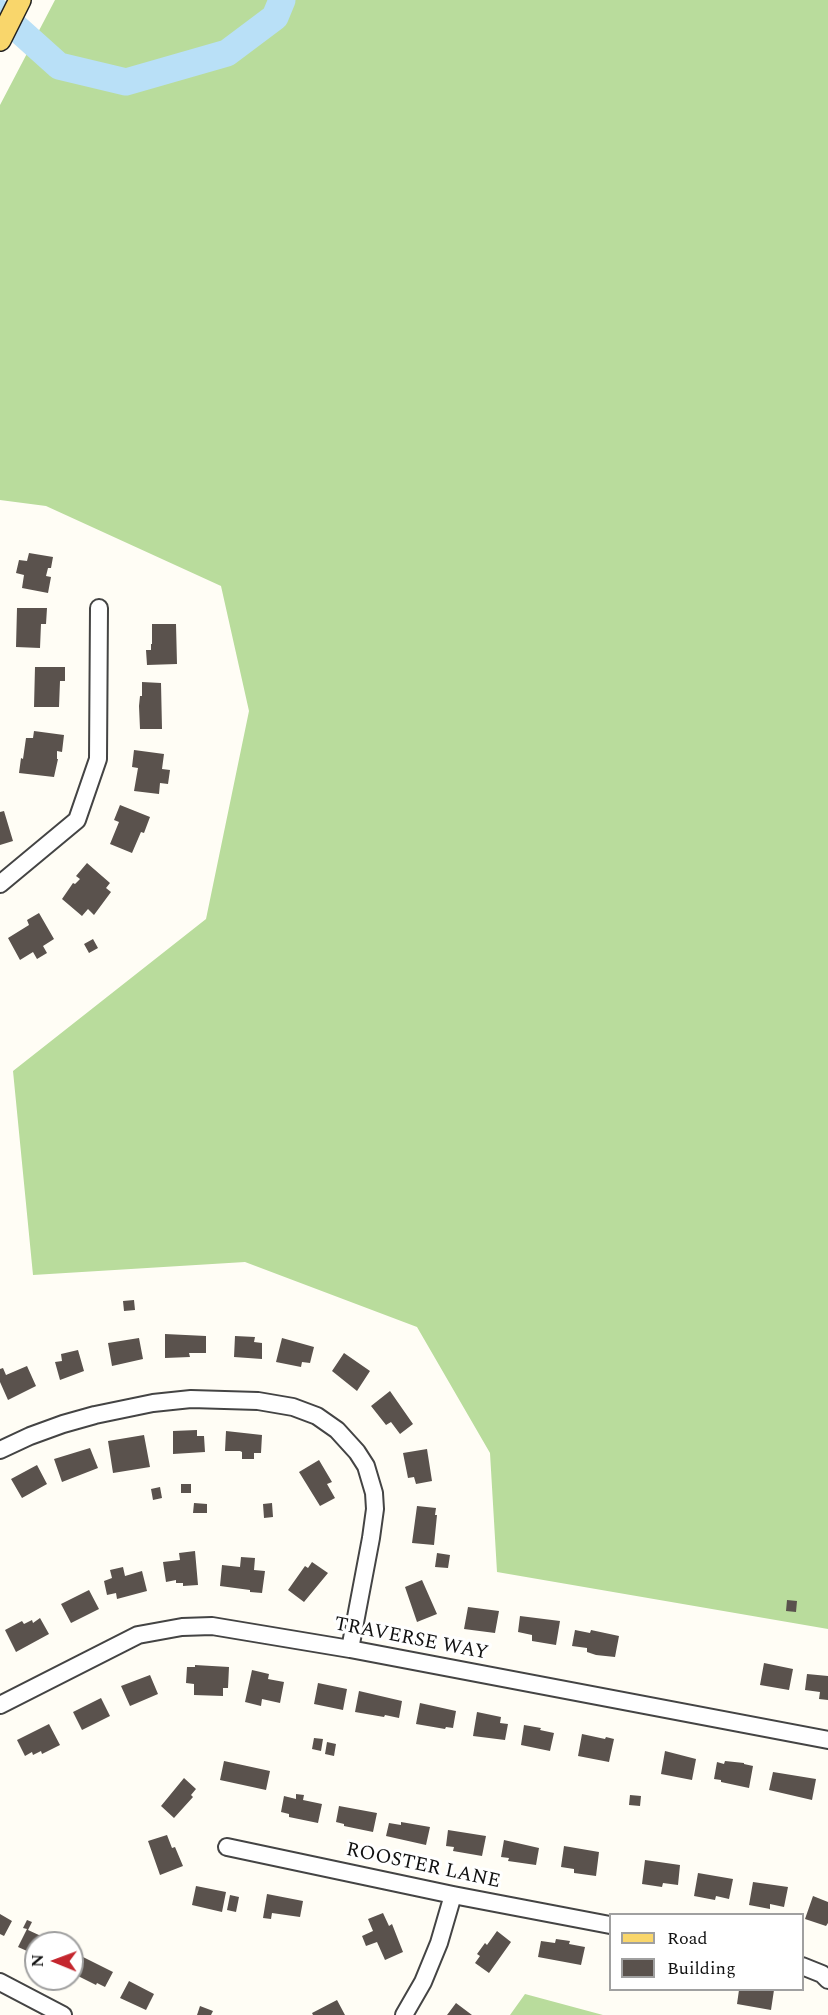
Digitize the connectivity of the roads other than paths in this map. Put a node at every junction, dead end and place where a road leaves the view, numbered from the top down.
1 (20, 0) edge
2 (0, 40) edge
3 (99, 608) dead end
4 (0, 884) edge
5 (0, 1450) edge
6 (350, 1649) junction
7 (0, 1705) edge
8 (828, 1740) edge
9 (227, 1847) dead end
10 (453, 1895) junction
11 (609, 1925) edge
12 (804, 1967) edge
13 (828, 1980) edge
14 (0, 1982) edge
15 (63, 2015) edge
16 (404, 2015) edge

1 - 2 main road
3 - 4 street
5 - 6 street
6 - 7 street, TRAVERSE WAY
6 - 8 street, TRAVERSE WAY
9 - 10 street, ROOSTER LANE
10 - 11 street, ROOSTER LANE
10 - 16 street
12 - 13 street
14 - 15 street

